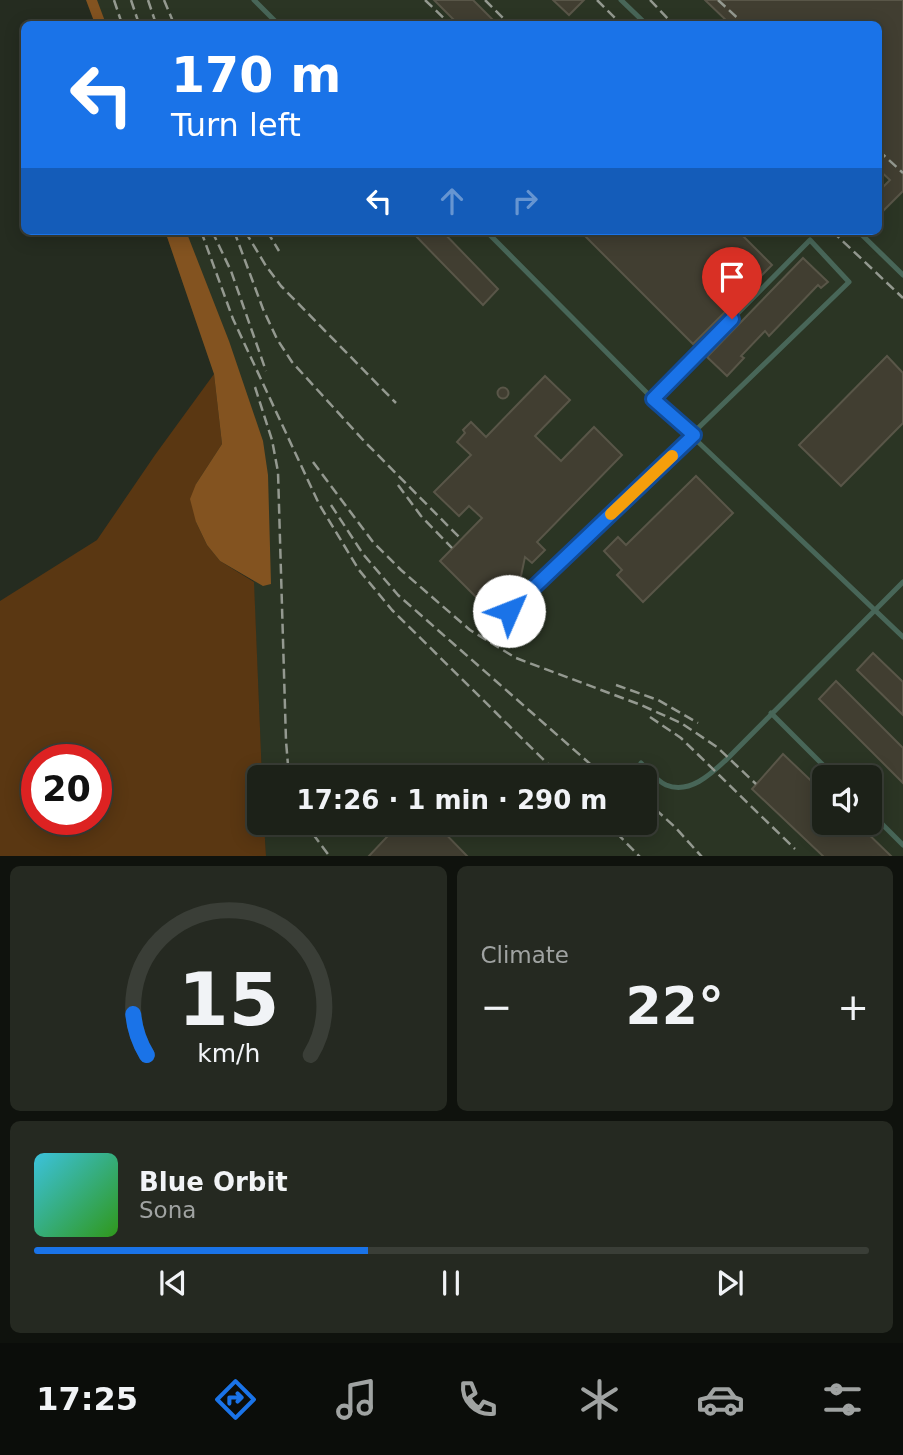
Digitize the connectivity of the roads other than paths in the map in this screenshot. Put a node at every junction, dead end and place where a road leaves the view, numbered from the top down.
1 (254, 0) edge
2 (621, 0) edge
3 (275, 21) edge
4 (643, 21) edge
5 (490, 235) edge
6 (862, 235) edge
7 (903, 275) edge
8 (653, 399) junction
9 (694, 435) junction
10 (903, 582) edge
11 (875, 610) junction
12 (509, 611) dead end
13 (903, 637) edge
14 (771, 713) junction
15 (641, 763) dead end
16 (823, 765) edge
17 (882, 824) edge
18 (903, 845) edge

1 - 3 lane
2 - 4 lane
5 - 8 lane
6 - 7 lane
8 - 9 lane
8 - 9 lane
9 - 11 lane
9 - 12 lane
10 - 11 lane
11 - 13 lane
11 - 14 lane
14 - 15 lane
14 - 16 lane
17 - 18 lane

